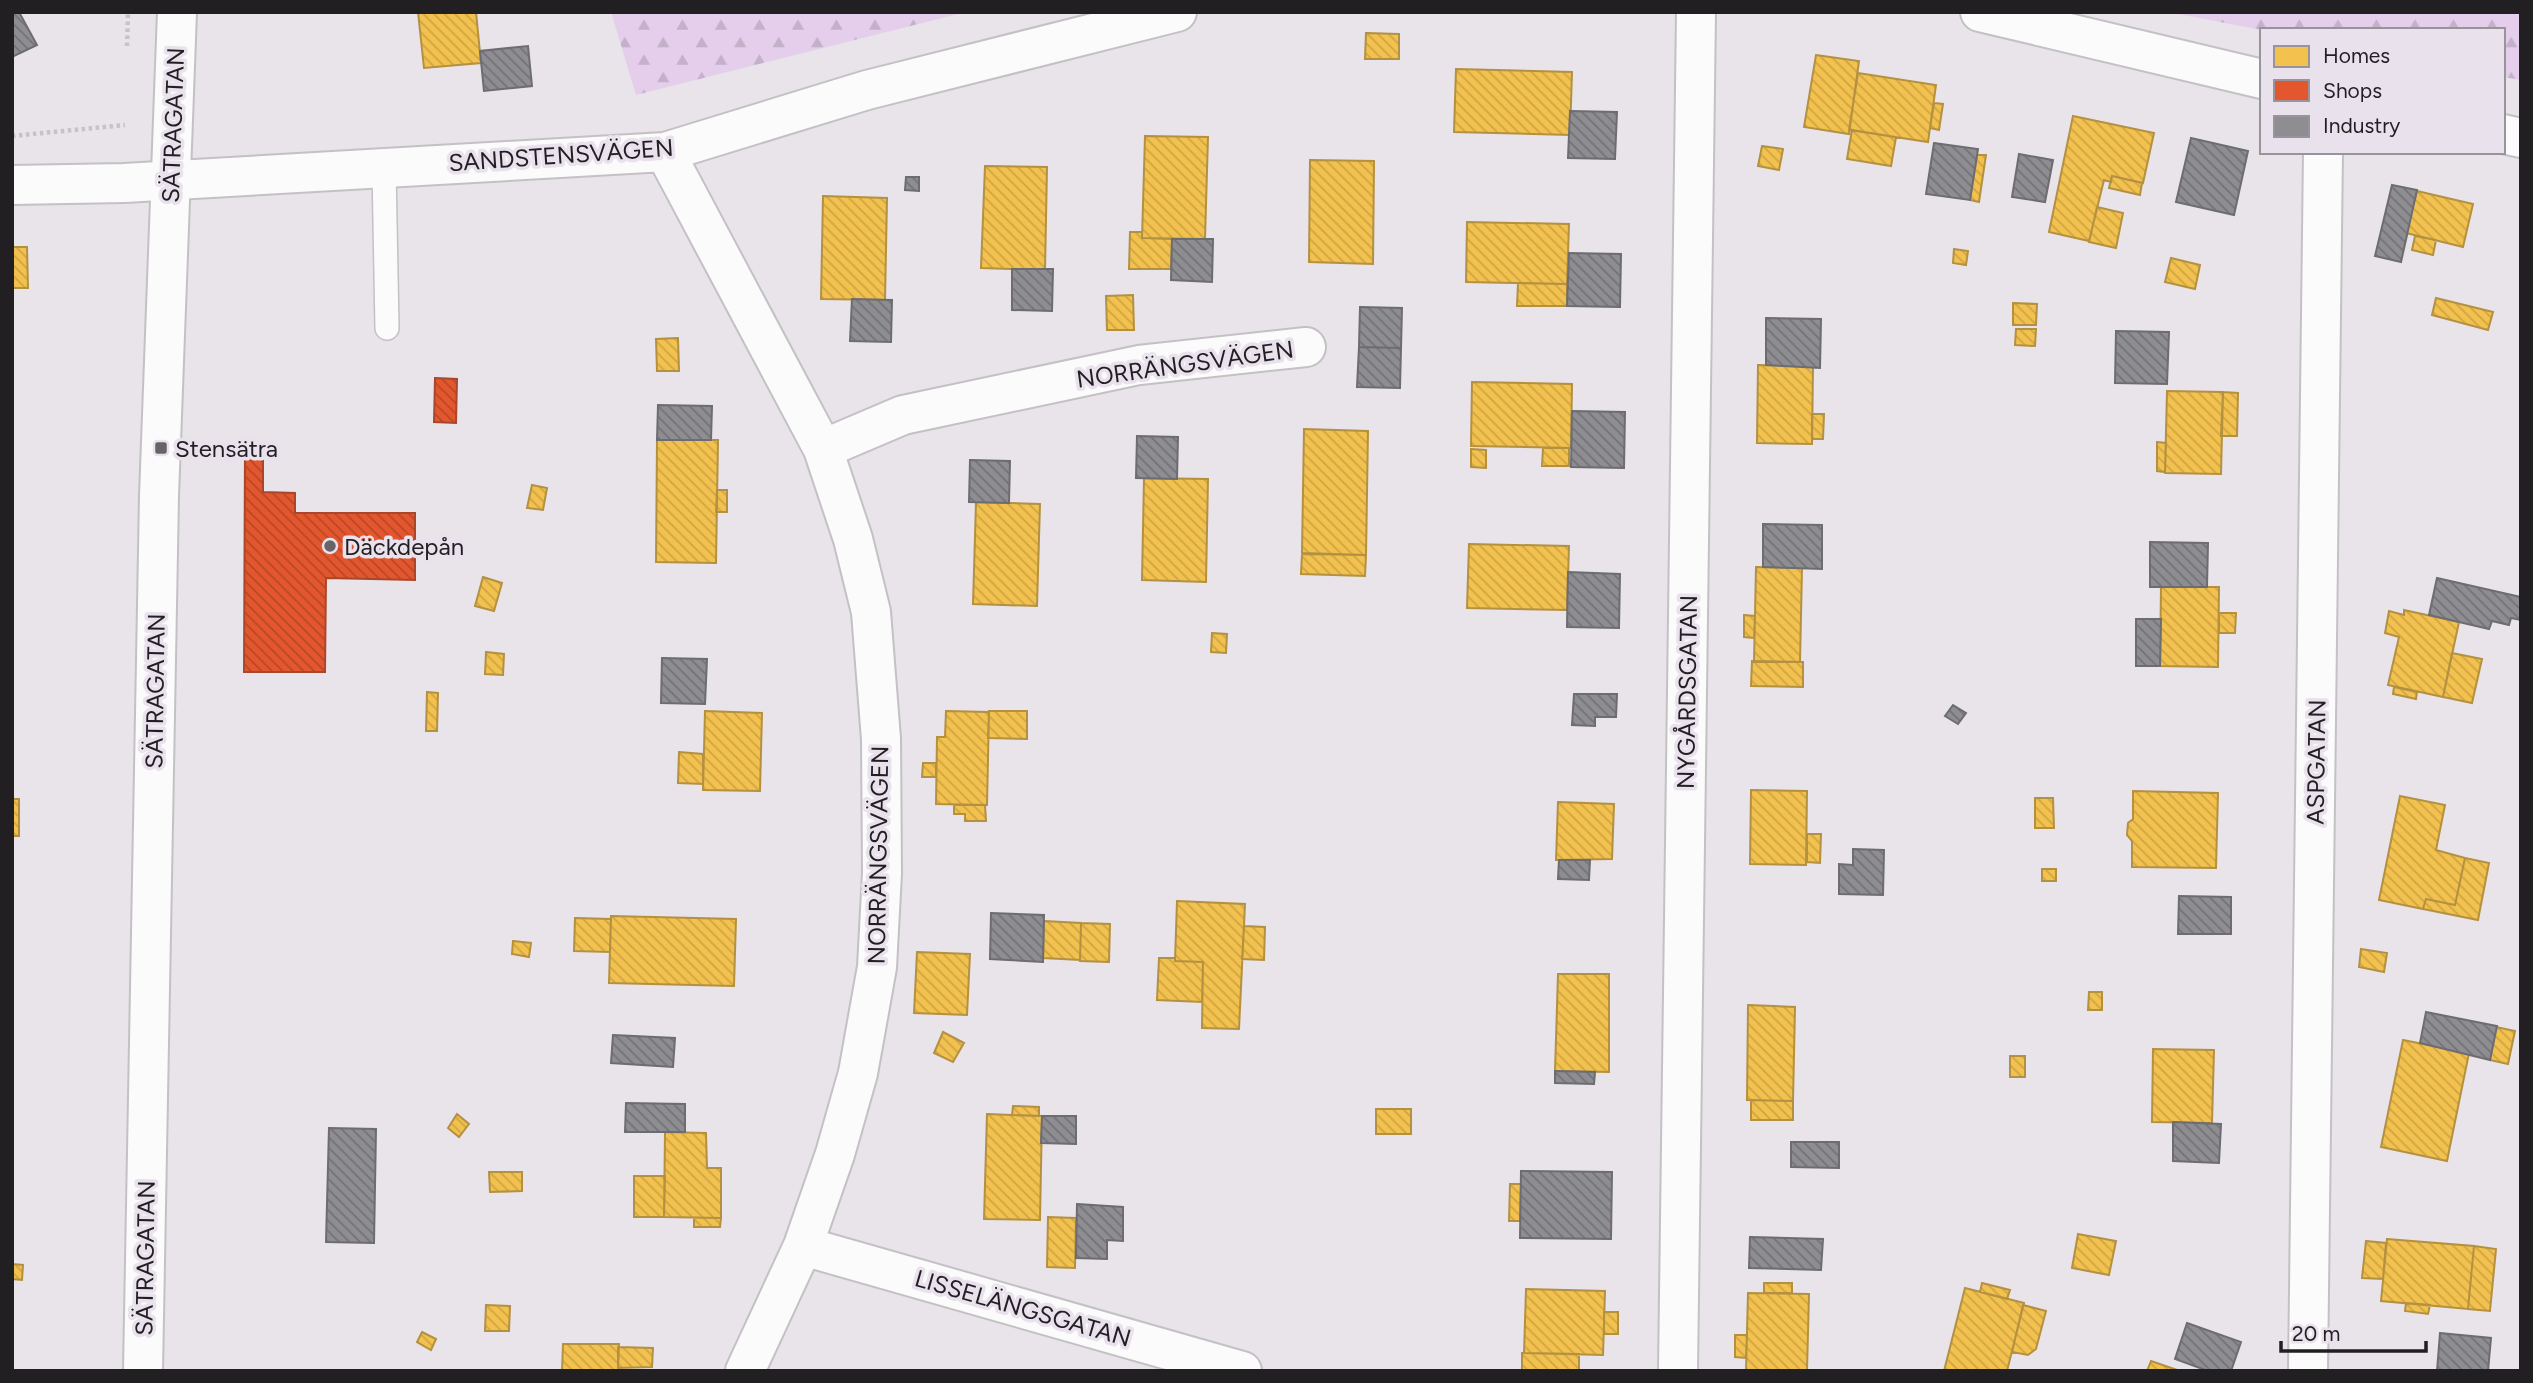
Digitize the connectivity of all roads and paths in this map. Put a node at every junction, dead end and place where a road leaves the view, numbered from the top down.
1 (177, 12) edge
2 (1177, 12) edge
3 (1696, 12) edge
4 (1980, 12) edge
5 (2260, 79) edge
6 (125, 125) dead end
7 (12, 136) edge
8 (665, 152) junction
9 (2323, 154) edge
10 (384, 168) junction
11 (171, 180) junction
12 (12, 185) edge
13 (387, 328) dead end
14 (1306, 347) dead end
15 (823, 449) junction
16 (803, 1246) junction
17 (143, 1371) edge
18 (745, 1371) edge
19 (1242, 1371) edge
20 (1678, 1371) edge
21 (2308, 1371) edge

1 - 11 street, SÄTRAGATAN
2 - 8 street, SANDSTENSVÄGEN
3 - 20 street, NYGÅRDSGATAN
4 - 5 street
6 - 7 path
8 - 10 street, SANDSTENSVÄGEN
8 - 15 street, NORRÄNGSVÄGEN
9 - 21 street, ASPGATAN
10 - 11 street, SANDSTENSVÄGEN
10 - 13 lane
11 - 12 street, SANDSTENSVÄGEN
11 - 17 street, SÄTRAGATAN
14 - 15 street, NORRÄNGSVÄGEN
15 - 16 street, NORRÄNGSVÄGEN
16 - 18 street, NORRÄNGSVÄGEN
16 - 19 street, LISSELÄNGSGATAN

